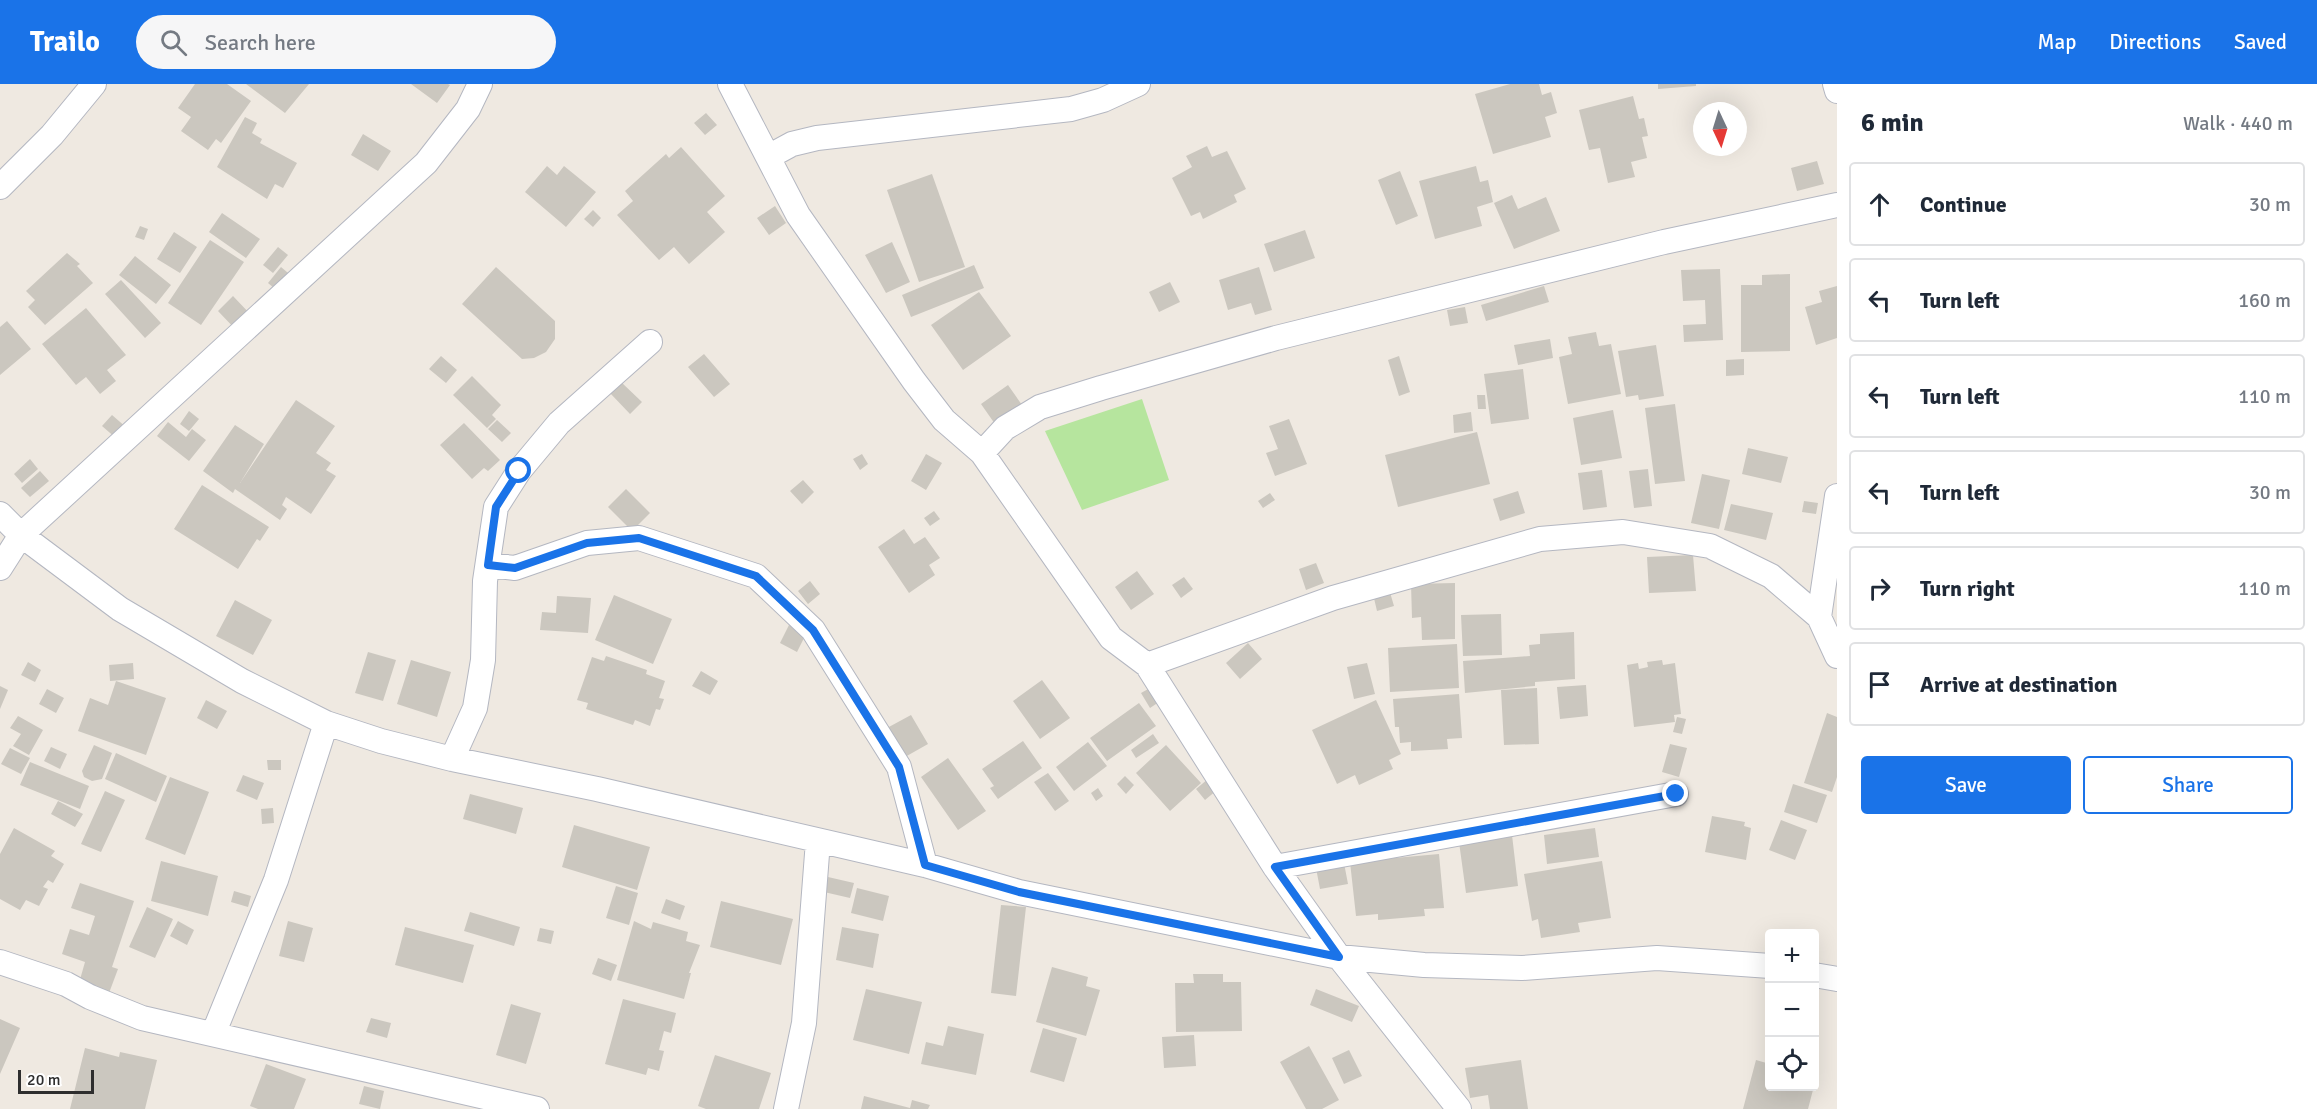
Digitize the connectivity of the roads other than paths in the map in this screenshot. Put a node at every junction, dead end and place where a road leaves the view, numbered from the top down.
1 (94, 84) edge
2 (480, 84) edge
3 (730, 84) edge
4 (1138, 84) edge
5 (1835, 84) edge
6 (1837, 91) edge
7 (768, 157) junction
8 (0, 187) edge
9 (1837, 205) edge
10 (650, 342) dead end
11 (982, 453) junction
12 (1837, 496) edge
13 (0, 514) edge
14 (21, 535) junction
15 (488, 565) junction
16 (0, 568) edge
17 (1818, 617) junction
18 (1837, 657) edge
19 (1147, 665) junction
20 (326, 723) junction
21 (452, 759) junction
22 (1676, 794) dead end
23 (818, 841) junction
24 (925, 865) junction
25 (1275, 867) junction
26 (1339, 957) junction
27 (0, 962) edge
28 (1765, 966) edge
29 (1819, 976) edge
30 (1837, 979) edge
31 (214, 1032) junction
32 (537, 1109) edge
33 (786, 1109) edge
34 (1459, 1109) edge

1 - 8 street
2 - 14 street
3 - 7 street
4 - 7 street
5 - 6 street
7 - 11 street
9 - 11 street
10 - 15 street
11 - 19 street
12 - 17 street
13 - 14 street
14 - 16 street
14 - 20 street
15 - 21 street
15 - 24 street
17 - 18 street
17 - 19 street
19 - 25 street
20 - 21 street
20 - 31 street
21 - 23 street
22 - 25 street
23 - 24 street
23 - 33 street
24 - 26 street
25 - 26 street
26 - 28 street
26 - 34 street
27 - 31 street
29 - 30 street
31 - 32 street

